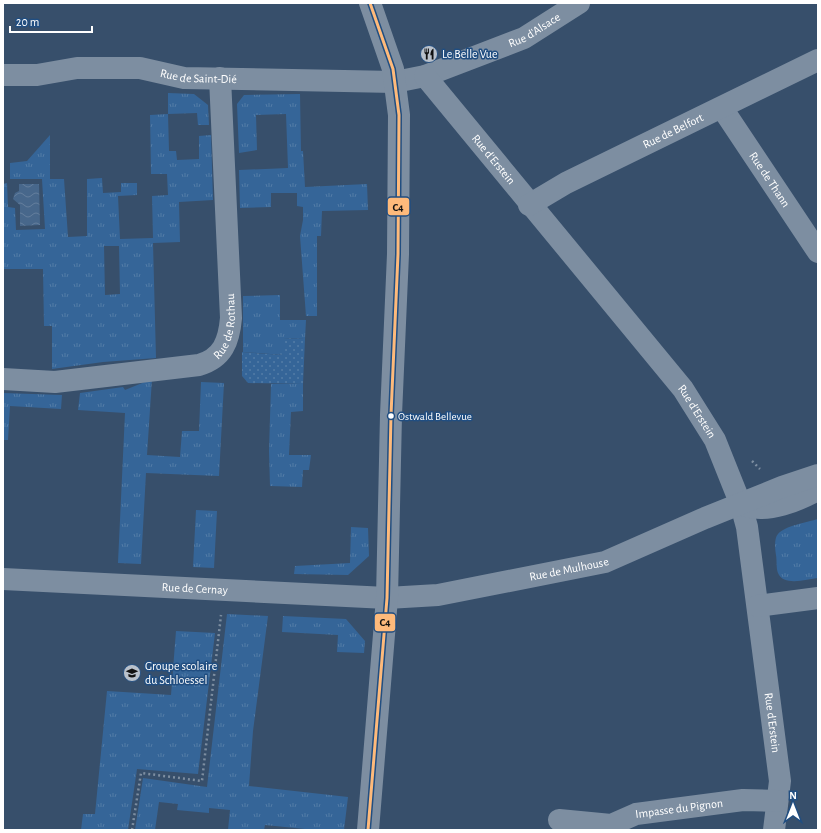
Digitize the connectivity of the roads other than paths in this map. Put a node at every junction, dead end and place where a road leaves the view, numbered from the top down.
1 (370, 3) edge
2 (579, 3) edge
3 (818, 60) edge
4 (3, 75) edge
5 (425, 76) junction
6 (220, 78) junction
7 (395, 82) junction
8 (722, 108) junction
9 (529, 205) junction
10 (818, 252) edge
11 (3, 379) edge
12 (818, 475) edge
13 (818, 490) edge
14 (741, 505) junction
15 (3, 579) edge
16 (388, 598) junction
17 (818, 598) edge
18 (758, 606) junction
19 (777, 802) junction
20 (559, 820) dead end
21 (368, 830) edge
22 (774, 830) edge

1 - 7 street
2 - 5 street, Rue d'Alsace
3 - 8 street, Rue de Belfort
4 - 6 street, Rue de Saint-Dié
5 - 7 street, Rue d'Alsace
5 - 9 street, Rue d'Erstein
6 - 7 street, Rue de Saint-Dié
6 - 11 street, Rue de Rothau
7 - 16 street
8 - 9 street, Rue de Belfort
8 - 10 street, Rue de Thann
9 - 14 street, Rue d'Erstein
12 - 14 street, Rue de Mulhouse
13 - 14 street
14 - 16 street, Rue de Mulhouse
14 - 18 street, Rue d'Erstein
15 - 16 street, Rue de Cernay
16 - 21 street
17 - 18 street
18 - 19 street, Rue d'Erstein
19 - 20 street, Impasse du Pignon
19 - 22 street, Rue d'Erstein

